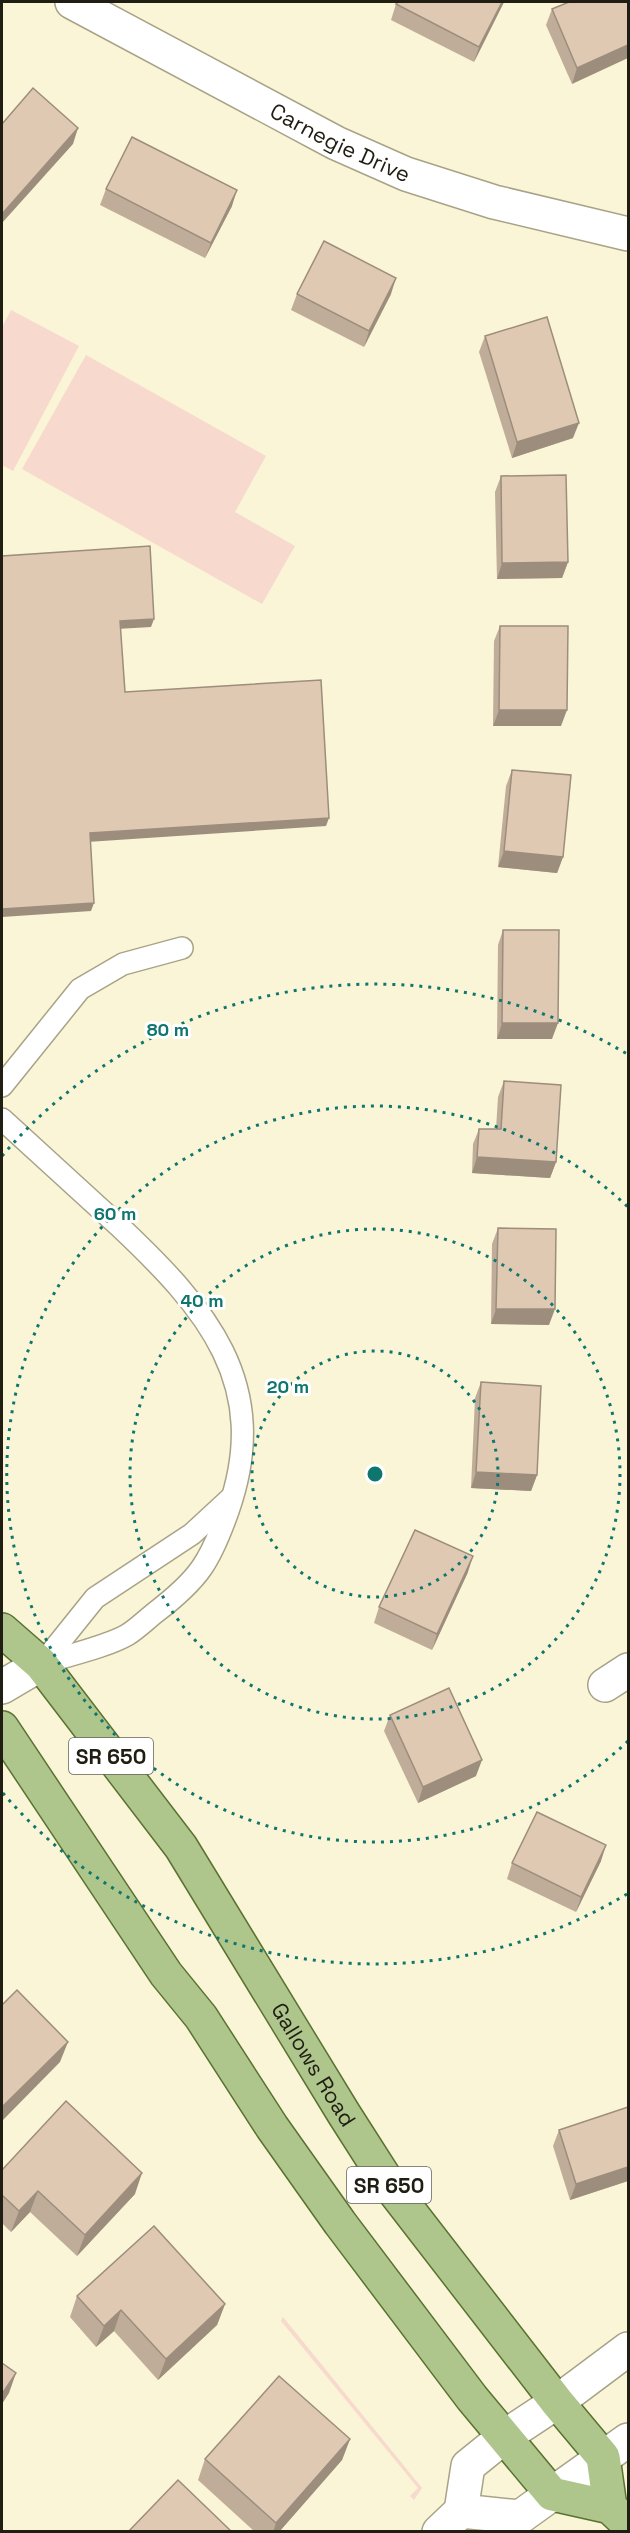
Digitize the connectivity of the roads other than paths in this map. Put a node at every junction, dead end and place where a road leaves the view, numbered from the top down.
1 (72, 2) edge
2 (628, 234) edge
3 (182, 948) dead end
4 (2, 1086) edge
5 (2, 1119) edge
6 (233, 1497) junction
7 (2, 1630) edge
8 (41, 1664) junction
9 (2, 1687) edge
10 (2, 1728) edge
11 (628, 2349) edge
12 (556, 2402) junction
13 (504, 2438) junction
14 (616, 2449) edge
15 (552, 2494) junction
16 (619, 2516) edge
17 (450, 2521) edge

1 - 2 street, Carnegie Drive
3 - 4 lane
5 - 6 lane
6 - 8 lane
6 - 8 lane
7 - 8 main road, Gallows Road / SR 650
8 - 9 street
8 - 12 main road, Gallows Road / SR 650
10 - 13 main road, SR 650
11 - 12 street
12 - 13 street
12 - 14 main road, Gallows Road / SR 650
13 - 15 main road, SR 650
13 - 17 street
14 - 15 street
14 - 16 main road
15 - 16 main road
15 - 17 street

